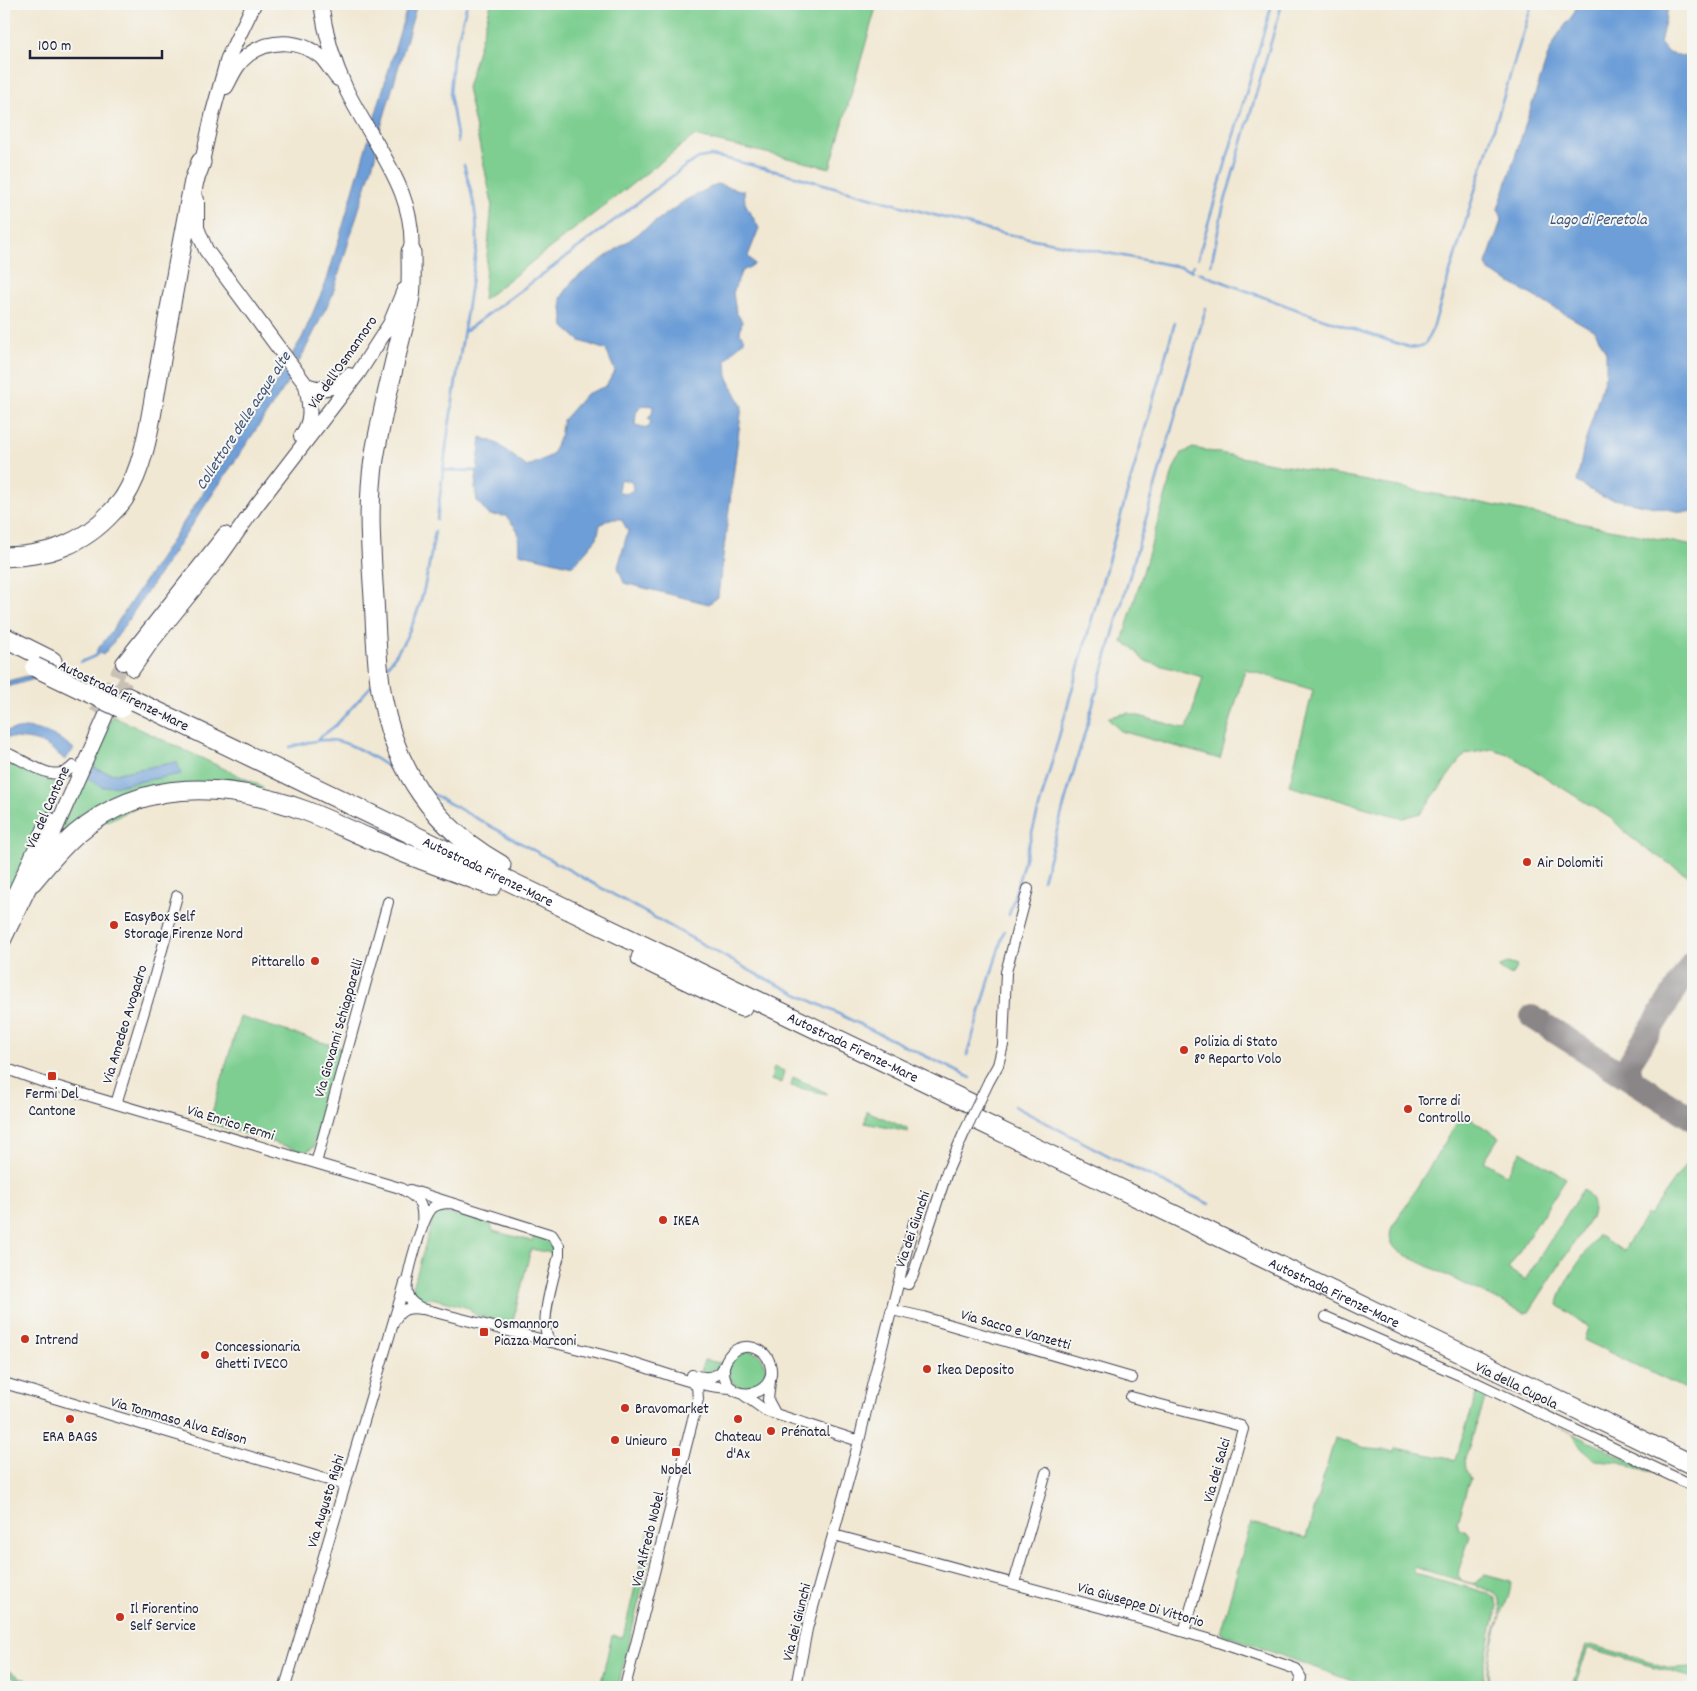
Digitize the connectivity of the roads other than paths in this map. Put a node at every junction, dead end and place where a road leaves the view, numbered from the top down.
1 (254, 4) edge
2 (321, 4) edge
3 (345, 88) junction
4 (213, 112) junction
5 (201, 162) junction
6 (411, 252) junction
7 (374, 347) junction
8 (306, 385) junction
9 (4, 557) edge
10 (4, 637) edge
11 (4, 651) edge
12 (44, 664) junction
13 (113, 708) junction
14 (4, 752) edge
15 (73, 766) junction
16 (32, 882) junction
17 (492, 886) junction
18 (1028, 888) dead end
19 (177, 896) dead end
20 (388, 902) dead end
21 (4, 916) edge
22 (4, 940) edge
23 (700, 972) junction
24 (6, 1070) edge
25 (116, 1104) junction
26 (971, 1116) junction
27 (316, 1163) junction
28 (400, 1188) junction
29 (451, 1204) junction
30 (914, 1222) dead end
31 (422, 1228) junction
32 (407, 1278) junction
33 (899, 1281) junction
34 (423, 1309) junction
35 (892, 1310) junction
36 (545, 1317) junction
37 (1326, 1317) dead end
38 (393, 1323) junction
39 (519, 1334) junction
40 (551, 1342) junction
41 (620, 1360) junction
42 (724, 1367) junction
43 (770, 1374) junction
44 (1132, 1378) dead end
45 (689, 1381) junction
46 (4, 1383) edge
47 (720, 1388) junction
48 (736, 1391) junction
49 (1131, 1397) dead end
50 (698, 1399) junction
51 (775, 1413) junction
52 (859, 1441) junction
53 (1693, 1451) edge
54 (1693, 1465) edge
55 (1046, 1473) dead end
56 (346, 1485) junction
57 (1693, 1486) edge
58 (834, 1535) junction
59 (1014, 1583) junction
60 (1184, 1632) junction
61 (286, 1687) edge
62 (625, 1687) edge
63 (796, 1687) edge
64 (1299, 1687) edge

1 - 4 main road, Via dell'Osmannoro
2 - 3 main road, Via dell'Osmannoro
3 - 4 main road
3 - 6 main road, Via dell'Osmannoro
4 - 5 main road, Via dell'Osmannoro
5 - 8 main road, Via dell'Osmannoro
5 - 9 highway
6 - 7 main road, Via dell'Osmannoro
6 - 23 highway
7 - 8 main road
7 - 8 main road, Via dell'Osmannoro
10 - 12 highway, Autostrada Firenze-Mare
11 - 12 highway, Autostrada Firenze-Mare
12 - 13 highway, Autostrada Firenze-Mare, bridge
13 - 15 main road, Via del Cantone
13 - 16 main road, Via del Cantone
13 - 17 highway, Autostrada Firenze-Mare
13 - 23 highway, Autostrada Firenze-Mare
14 - 15 street
15 - 21 main road, Via del Cantone
16 - 17 highway
16 - 22 main road, Via del Cantone
17 - 26 highway, Autostrada Firenze-Mare
18 - 26 street, Via dei Giunchi, bridge
19 - 25 street, Via Amedeo Avogadro
20 - 27 street, Via Giovanni Schiapparelli
23 - 26 highway, Autostrada Firenze-Mare
24 - 25 street, Via Enrico Fermi
25 - 27 street, Via Enrico Fermi
26 - 33 street, Via dei Giunchi
26 - 53 highway, Autostrada Firenze-Mare
26 - 54 highway, Autostrada Firenze-Mare
27 - 28 street, Via Enrico Fermi
28 - 29 street
28 - 31 street, Via Enrico Fermi
29 - 31 street
29 - 36 street
30 - 33 street
31 - 32 street
32 - 34 street
32 - 38 street, Via Augusto Righi
33 - 35 street, Via dei Giunchi
34 - 38 street
34 - 39 street
35 - 44 street, Via Sacco e Vanzetti
35 - 52 street, Via dei Giunchi
36 - 39 street
36 - 40 street
37 - 57 street, Via della Cupola
38 - 56 street, Via Augusto Righi
39 - 40 street
40 - 41 street
41 - 42 street
41 - 45 street
42 - 43 street
42 - 48 street
43 - 48 street
43 - 51 street
45 - 47 street
45 - 50 street
46 - 56 street, Via Tommaso Alva Edison
47 - 48 street
47 - 50 street
48 - 51 street
49 - 60 street, Via dei Salci
50 - 62 street, Via Alfredo Nobel
51 - 52 street
52 - 58 street, Via dei Giunchi
55 - 59 street
56 - 61 street, Via Augusto Righi
58 - 59 street, Via Giuseppe Di Vittorio
58 - 63 street, Via dei Giunchi
59 - 60 street, Via Giuseppe Di Vittorio
60 - 64 street, Via Giuseppe Di Vittorio

